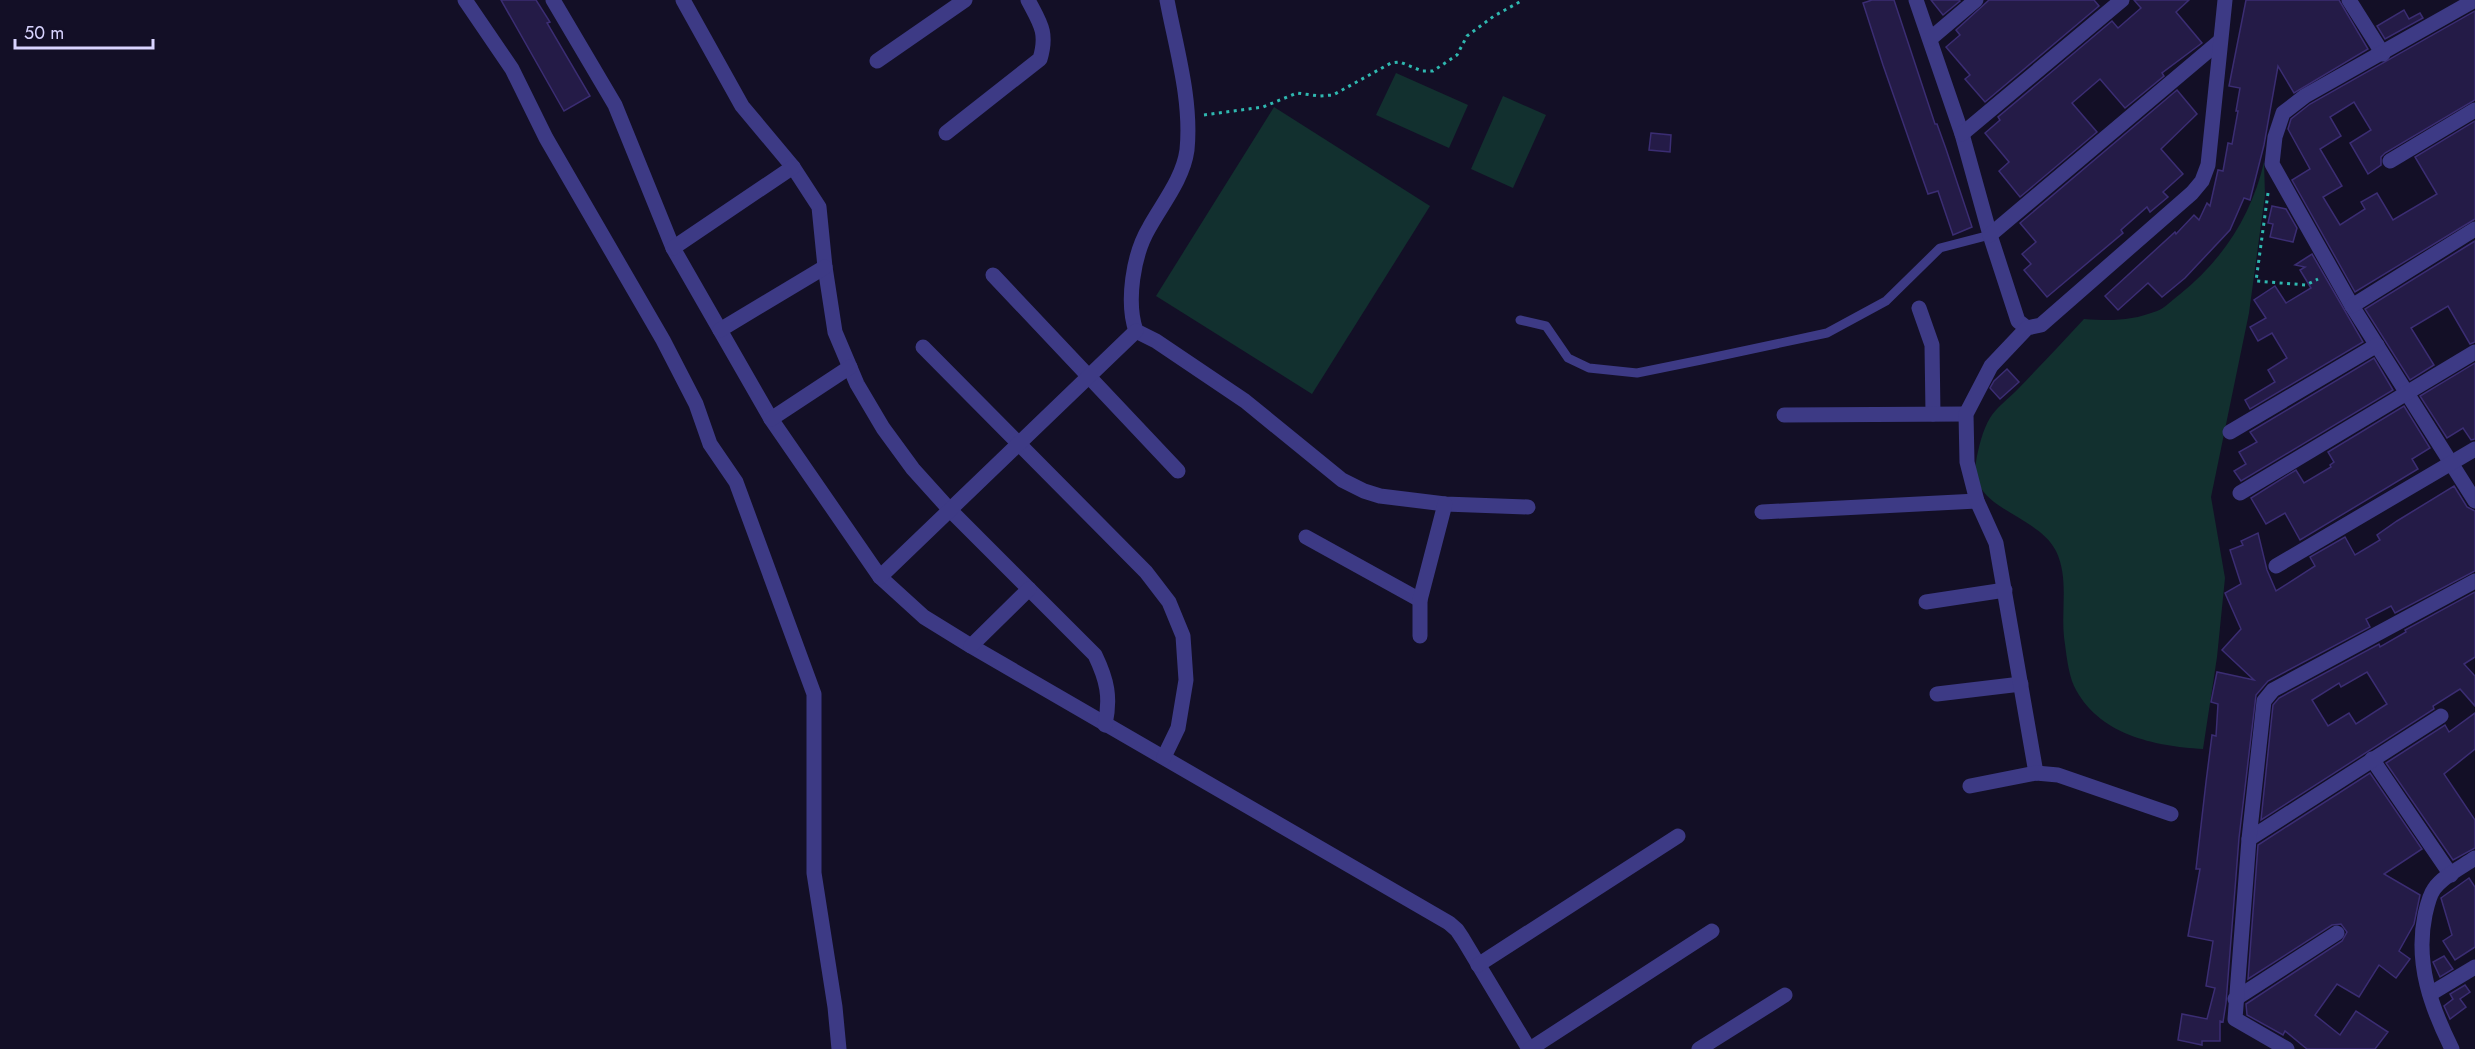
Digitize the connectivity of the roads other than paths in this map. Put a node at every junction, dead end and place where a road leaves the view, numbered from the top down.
1 (465, 0) edge
2 (553, 0) edge
3 (683, 0) edge
4 (964, 0) edge
5 (1028, 0) edge
6 (1167, 0) edge
7 (1916, 0) edge
8 (1976, 0) edge
9 (2122, 0) edge
10 (2225, 0) edge
11 (2349, 0) edge
12 (2475, 0) edge
13 (1930, 39) junction
14 (2220, 41) junction
15 (2383, 54) junction
16 (876, 61) dead end
17 (2475, 110) edge
18 (946, 133) dead end
19 (1962, 134) junction
20 (2390, 161) dead end
21 (793, 167) junction
22 (2475, 229) edge
23 (1990, 235) junction
24 (673, 248) junction
25 (825, 267) junction
26 (993, 275) dead end
27 (2352, 306) junction
28 (1919, 308) dead end
29 (1521, 320) dead end
30 (2027, 328) junction
31 (720, 330) junction
32 (1136, 331) junction
33 (2377, 345) junction
34 (923, 347) dead end
35 (2475, 352) edge
36 (850, 367) junction
37 (1090, 377) junction
38 (2408, 393) junction
39 (1933, 414) junction
40 (1966, 414) junction
41 (1784, 415) dead end
42 (771, 419) junction
43 (2230, 432) dead end
44 (1020, 444) junction
45 (2475, 449) edge
46 (2452, 463) junction
47 (1178, 471) dead end
48 (2240, 493) dead end
49 (1977, 501) junction
50 (2475, 501) edge
51 (1445, 504) junction
52 (1528, 507) dead end
53 (950, 510) junction
54 (1762, 512) dead end
55 (1306, 537) dead end
56 (2276, 566) dead end
57 (880, 577) junction
58 (2475, 581) edge
59 (1029, 589) junction
60 (2005, 590) junction
61 (1420, 600) junction
62 (1926, 602) dead end
63 (1420, 636) dead end
64 (971, 646) junction
65 (2021, 684) junction
66 (1937, 694) dead end
67 (2441, 716) dead end
68 (1105, 725) junction
69 (1164, 757) junction
70 (2372, 759) junction
71 (2036, 773) junction
72 (1970, 786) dead end
73 (2171, 814) dead end
74 (1678, 836) dead end
75 (2249, 839) junction
76 (2475, 858) edge
77 (2451, 875) junction
78 (1712, 931) dead end
79 (2337, 933) dead end
80 (1478, 965) junction
81 (2475, 967) edge
82 (2430, 994) junction
83 (1785, 995) dead end
84 (2235, 999) junction
85 (839, 1049) edge
86 (1529, 1049) edge
87 (1699, 1049) edge
88 (2287, 1049) edge
89 (2452, 1049) edge

1 - 85 street
2 - 24 street
3 - 21 street
4 - 16 street
5 - 18 street
6 - 32 street
7 - 13 street
8 - 13 street
9 - 19 street
10 - 14 street
11 - 15 street
12 - 15 street
13 - 19 street
14 - 23 street
14 - 30 street
15 - 27 street
17 - 20 street
19 - 23 street
21 - 24 street
21 - 25 street
22 - 27 street
23 - 29 lane
23 - 30 street
24 - 31 street
25 - 31 street
25 - 36 street
26 - 37 street
27 - 33 street
28 - 39 street
30 - 40 street
31 - 42 street
32 - 37 street
32 - 51 street
33 - 38 street
33 - 43 street
34 - 44 street
35 - 38 street
36 - 42 street
36 - 53 street
37 - 44 street
37 - 47 street
38 - 46 street
38 - 48 street
39 - 40 street
39 - 41 street
40 - 49 street
42 - 57 street
44 - 53 street
44 - 69 street
45 - 46 street
46 - 50 street
46 - 56 street
49 - 54 street
49 - 60 street
51 - 52 street
51 - 61 street
53 - 57 street
53 - 59 street
55 - 61 street
57 - 64 street
58 - 75 street
59 - 64 street
59 - 68 street
60 - 62 street
60 - 65 street
61 - 63 street
64 - 68 street
65 - 66 street
65 - 71 street
67 - 70 street
68 - 69 street
69 - 80 street
70 - 75 street
70 - 77 street
71 - 72 street
71 - 73 street
74 - 80 street
75 - 84 street
76 - 77 street
77 - 82 street
78 - 86 street
79 - 84 street
80 - 86 street
81 - 82 street
82 - 89 street
83 - 87 street
84 - 88 street

